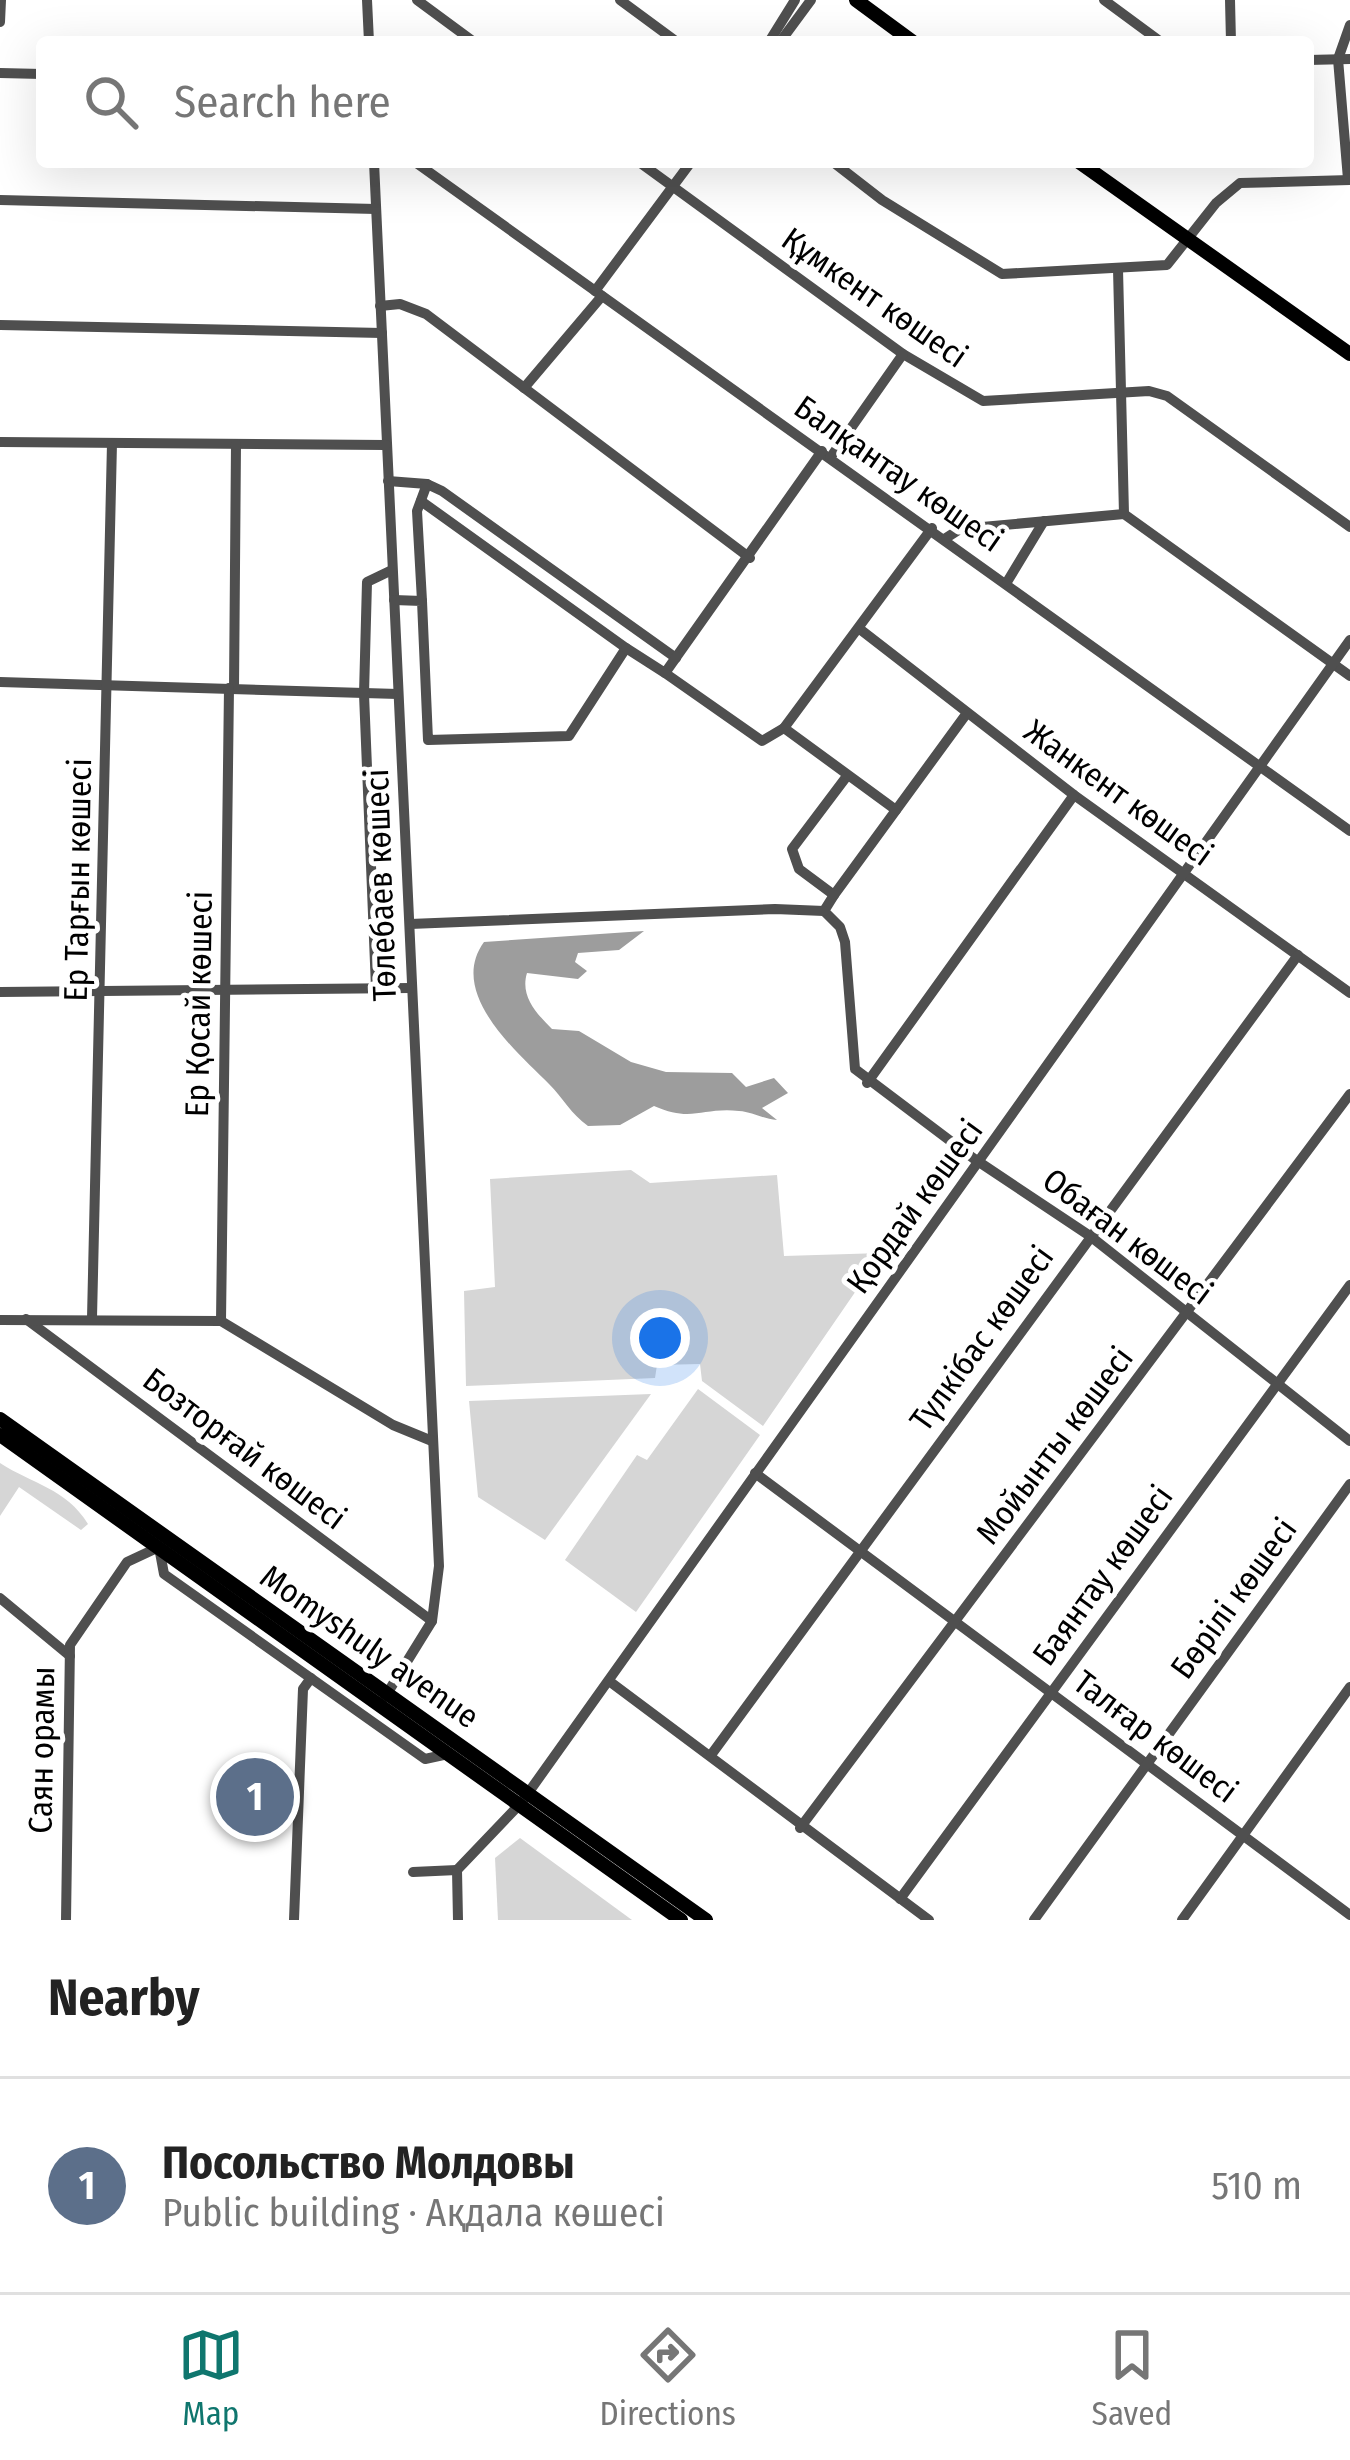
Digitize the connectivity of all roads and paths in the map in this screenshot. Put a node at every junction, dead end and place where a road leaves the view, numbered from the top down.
1 (1, 0) edge
2 (367, 0) edge
3 (417, 0) edge
4 (620, 0) edge
5 (795, 0) edge
6 (811, 0) edge
7 (856, 0) edge
8 (1104, 0) edge
9 (1230, 0) edge
10 (0, 22) edge
11 (1350, 25) edge
12 (369, 36) edge
13 (466, 36) edge
14 (668, 36) edge
15 (774, 36) edge
16 (784, 36) edge
17 (906, 36) edge
18 (1153, 36) edge
19 (1231, 36) edge
20 (1344, 59) edge
21 (1314, 60) edge
22 (0, 73) edge
23 (36, 74) edge
24 (374, 168) edge
25 (423, 168) edge
26 (647, 168) edge
27 (687, 168) edge
28 (841, 168) edge
29 (1087, 168) edge
30 (1349, 180) edge
31 (673, 187) junction
32 (0, 200) edge
33 (376, 208) junction
34 (1188, 241) junction
35 (1118, 269) junction
36 (599, 294) junction
37 (380, 305) junction
38 (0, 325) edge
39 (382, 333) junction
40 (903, 354) junction
41 (1350, 354) edge
42 (524, 388) junction
43 (1120, 392) junction
44 (0, 442) edge
45 (112, 442) junction
46 (236, 444) junction
47 (386, 445) junction
48 (826, 454) junction
49 (388, 481) junction
50 (428, 484) junction
51 (421, 502) junction
52 (1124, 514) junction
53 (1044, 521) junction
54 (1350, 527) edge
55 (932, 528) junction
56 (946, 538) junction
57 (750, 558) junction
58 (392, 570) junction
59 (1007, 582) junction
60 (588, 595) junction
61 (394, 600) junction
62 (422, 601) junction
63 (577, 613) junction
64 (861, 630) junction
65 (1350, 640) edge
66 (626, 648) junction
67 (676, 658) junction
68 (1333, 664) junction
69 (665, 673) junction
70 (1350, 676) edge
71 (0, 682) edge
72 (425, 684) junction
73 (109, 685) junction
74 (231, 688) junction
75 (398, 689) junction
76 (364, 694) junction
77 (968, 713) junction
78 (784, 728) junction
79 (1262, 766) junction
80 (847, 776) junction
81 (1073, 795) junction
82 (896, 810) junction
83 (1350, 831) edge
84 (1186, 874) junction
85 (834, 895) junction
86 (824, 911) junction
87 (410, 924) junction
88 (1298, 955) junction
89 (376, 988) junction
90 (411, 988) junction
91 (0, 992) edge
92 (102, 992) junction
93 (1350, 993) edge
94 (225, 994) junction
95 (867, 1083) junction
96 (1350, 1094) edge
97 (979, 1162) junction
98 (1090, 1236) junction
99 (1350, 1285) edge
100 (1187, 1313) junction
101 (92, 1318) junction
102 (26, 1319) junction
103 (0, 1320) edge
104 (221, 1321) junction
105 (1275, 1385) junction
106 (0, 1418) edge
107 (0, 1436) edge
108 (432, 1441) junction
109 (1350, 1441) edge
110 (755, 1473) junction
111 (1350, 1484) edge
112 (159, 1547) junction
113 (860, 1550) junction
114 (0, 1598) edge
115 (431, 1621) junction
116 (954, 1622) junction
117 (70, 1655) junction
118 (311, 1678) junction
119 (609, 1681) junction
120 (1350, 1687) edge
121 (1051, 1691) junction
122 (384, 1699) junction
123 (448, 1754) junction
124 (711, 1754) junction
125 (1147, 1762) junction
126 (525, 1797) junction
127 (800, 1828) junction
128 (1243, 1836) junction
129 (458, 1870) junction
130 (413, 1872) dead end
131 (900, 1899) junction
132 (1349, 1917) edge
133 (66, 1920) edge
134 (294, 1920) edge
135 (458, 1920) edge
136 (681, 1920) edge
137 (706, 1920) edge
138 (929, 1920) edge
139 (1034, 1920) edge
140 (1182, 1920) edge

1 - 10 street
2 - 12 street
3 - 13 street
4 - 14 street
5 - 15 street
6 - 16 street
7 - 17 main road
8 - 18 street
9 - 19 street
11 - 20 street
20 - 21 street
20 - 30 street
22 - 23 street
24 - 33 street, Төлебаев көшесі
25 - 36 street, Балқантау көшесі
26 - 31 street, Құмкент көшесі
27 - 31 street
28 - 35 street
29 - 34 main road
30 - 34 street
31 - 36 street
31 - 40 street, Құмкент көшесі
32 - 33 street
33 - 37 street, Төлебаев көшесі
34 - 35 street
34 - 41 main road
35 - 43 street
36 - 42 street
36 - 48 street, Балқантау көшесі
37 - 39 street, Төлебаев көшесі
37 - 42 street
38 - 39 street
39 - 47 street, Төлебаев көшесі
40 - 43 street, Құмкент көшесі
40 - 48 street
42 - 57 street
43 - 52 street
43 - 54 street, Құмкент көшесі
44 - 45 street
45 - 46 street
45 - 73 street, Ер Тарғын көшесі
46 - 47 street
46 - 74 street, Ер Қосай көшесі
47 - 49 street, Төлебаев көшесі
48 - 55 street, Балқантау көшесі
48 - 57 street
49 - 50 street
49 - 58 street, Төлебаев көшесі
50 - 51 street
50 - 60 street
51 - 62 street
51 - 63 street
52 - 53 street
52 - 68 street
53 - 56 street
53 - 59 street
55 - 56 street, Балқантау көшесі
55 - 64 street
56 - 59 street, Балқантау көшесі
57 - 67 street
58 - 61 street, Төлебаев көшесі
58 - 76 street
59 - 79 street, Балқантау көшесі
60 - 63 street
60 - 67 street
61 - 62 street
61 - 75 street, Төлебаев көшесі
62 - 72 street
63 - 66 street
64 - 77 street, Жанкент көшесі
64 - 78 street
65 - 68 street, Қордай көшесі
66 - 69 street
66 - 72 street
67 - 69 street
68 - 70 street
68 - 79 street, Қордай көшесі
69 - 78 street
71 - 73 street
72 - 75 street
73 - 74 street
73 - 92 street, Ер Тарғын көшесі
74 - 76 street
74 - 94 street, Ер Қосай көшесі
75 - 76 street
75 - 87 street, Төлебаев көшесі
76 - 89 street
77 - 81 street, Жанкент көшесі
77 - 82 street
78 - 80 street
79 - 83 street, Балқантау көшесі
79 - 84 street, Қордай көшесі
80 - 82 street
80 - 85 street
81 - 84 street, Жанкент көшесі
81 - 95 street
82 - 85 street
84 - 88 street, Жанкент көшесі
84 - 97 street, Қордай көшесі
85 - 86 street
86 - 87 street
86 - 95 street
87 - 90 street, Төлебаев көшесі
88 - 93 street, Жанкент көшесі
88 - 98 street, Түлкібас көшесі
89 - 90 street
89 - 94 street
90 - 108 street, Төлебаев көшесі
91 - 92 street
92 - 94 street
92 - 101 street, Ер Тарғын көшесі
94 - 104 street, Ер Қосай көшесі
95 - 97 street, Обаған көшесі
96 - 100 street, Мойынты көшесі
97 - 98 street, Обаған көшесі
97 - 110 street, Қордай көшесі
98 - 100 street, Обаған көшесі
98 - 113 street, Түлкібас көшесі
99 - 105 street, Баянтау көшесі
100 - 105 street, Обаған көшесі
100 - 116 street, Мойынты көшесі
101 - 102 street
101 - 104 street
102 - 103 street
102 - 115 street, Бозторғай көшесі
104 - 108 street
105 - 109 street, Обаған көшесі
105 - 121 street, Баянтау көшесі
106 - 122 main road, Momyshuly avenue
107 - 112 main road, Momyshuly avenue
108 - 115 street, Төлебаев көшесі
110 - 113 street, Талғар көшесі
110 - 119 street, Қордай көшесі
111 - 125 street, Бөрілі көшесі
112 - 117 street, Саян орамы
112 - 118 street
112 - 122 main road, Momyshuly avenue
113 - 116 street, Талғар көшесі
113 - 124 street, Түлкібас көшесі
114 - 117 street
115 - 122 street, Төлебаев көшесі
116 - 121 street, Талғар көшесі
116 - 127 street, Мойынты көшесі
117 - 133 street, Саян орамы
118 - 123 street
118 - 134 street
119 - 124 street
119 - 126 street, Қордай көшесі
120 - 128 street
121 - 125 street, Талғар көшесі
121 - 131 street, Баянтау көшесі
122 - 123 main road, Momyshuly avenue
122 - 126 main road, Momyshuly avenue
123 - 126 main road, Momyshuly avenue
124 - 127 street
125 - 128 street, Талғар көшесі
125 - 139 street, Бөрілі көшесі
126 - 129 street
126 - 136 main road, Momyshuly avenue
126 - 137 main road, Momyshuly avenue
127 - 131 street
128 - 132 street, Талғар көшесі
128 - 140 street
129 - 130 street
129 - 135 street
131 - 138 street

